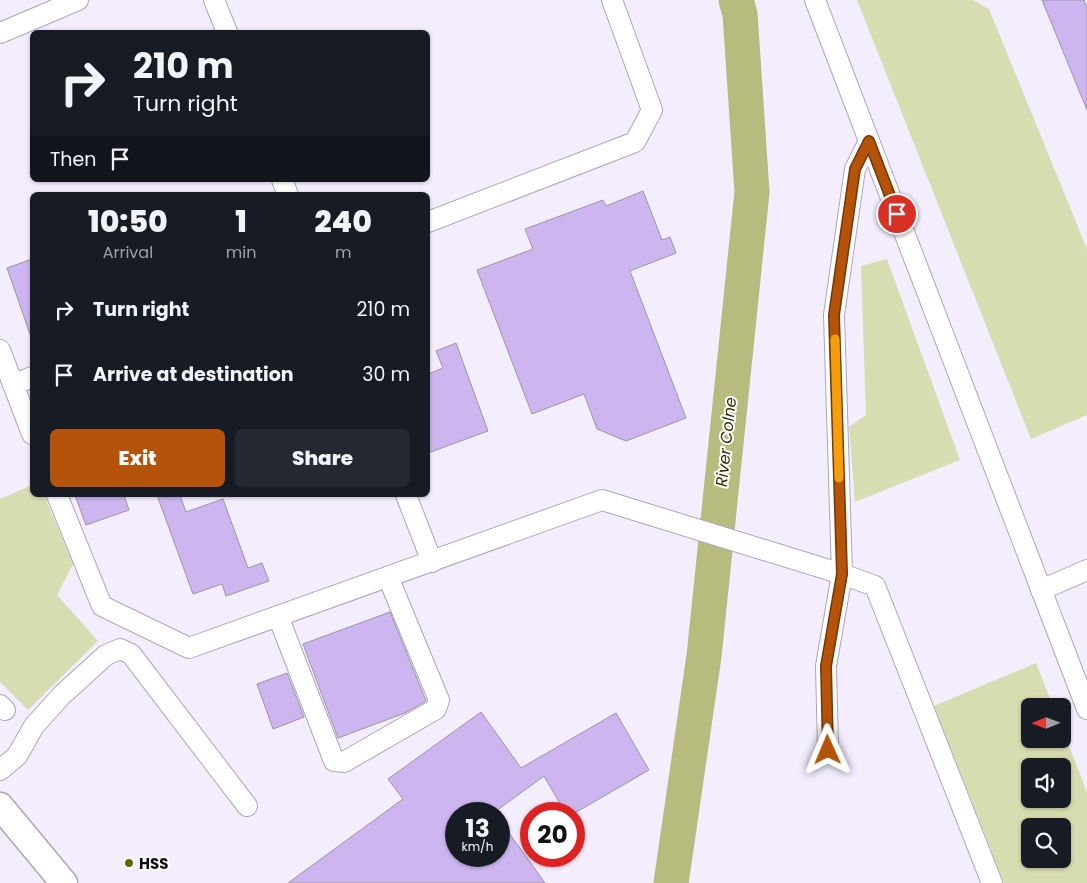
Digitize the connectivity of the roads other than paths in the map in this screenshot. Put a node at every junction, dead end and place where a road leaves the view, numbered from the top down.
1 (78, 0) edge
2 (214, 0) edge
3 (612, 0) edge
4 (815, 0) edge
5 (226, 30) edge
6 (0, 33) edge
7 (869, 141) junction
8 (430, 221) edge
9 (0, 350) edge
10 (30, 378) edge
11 (13, 385) junction
12 (30, 429) edge
13 (58, 497) edge
14 (407, 497) edge
15 (432, 562) junction
16 (1087, 570) edge
17 (842, 574) junction
18 (388, 577) junction
19 (1041, 590) junction
20 (278, 616) junction
21 (1087, 709) edge
22 (828, 750) dead end
23 (0, 770) edge
24 (0, 806) edge
25 (247, 806) dead end
26 (64, 883) edge
27 (992, 883) edge

1 - 6 lane
2 - 5 lane
3 - 8 lane
4 - 7 lane
7 - 17 lane
7 - 19 lane
9 - 11 lane
10 - 11 lane
11 - 12 lane
13 - 20 lane
14 - 15 lane
15 - 17 lane
15 - 18 lane
16 - 19 lane
17 - 22 lane
17 - 27 lane
18 - 20 lane
18 - 20 lane
19 - 21 lane
23 - 25 lane
24 - 26 main road

